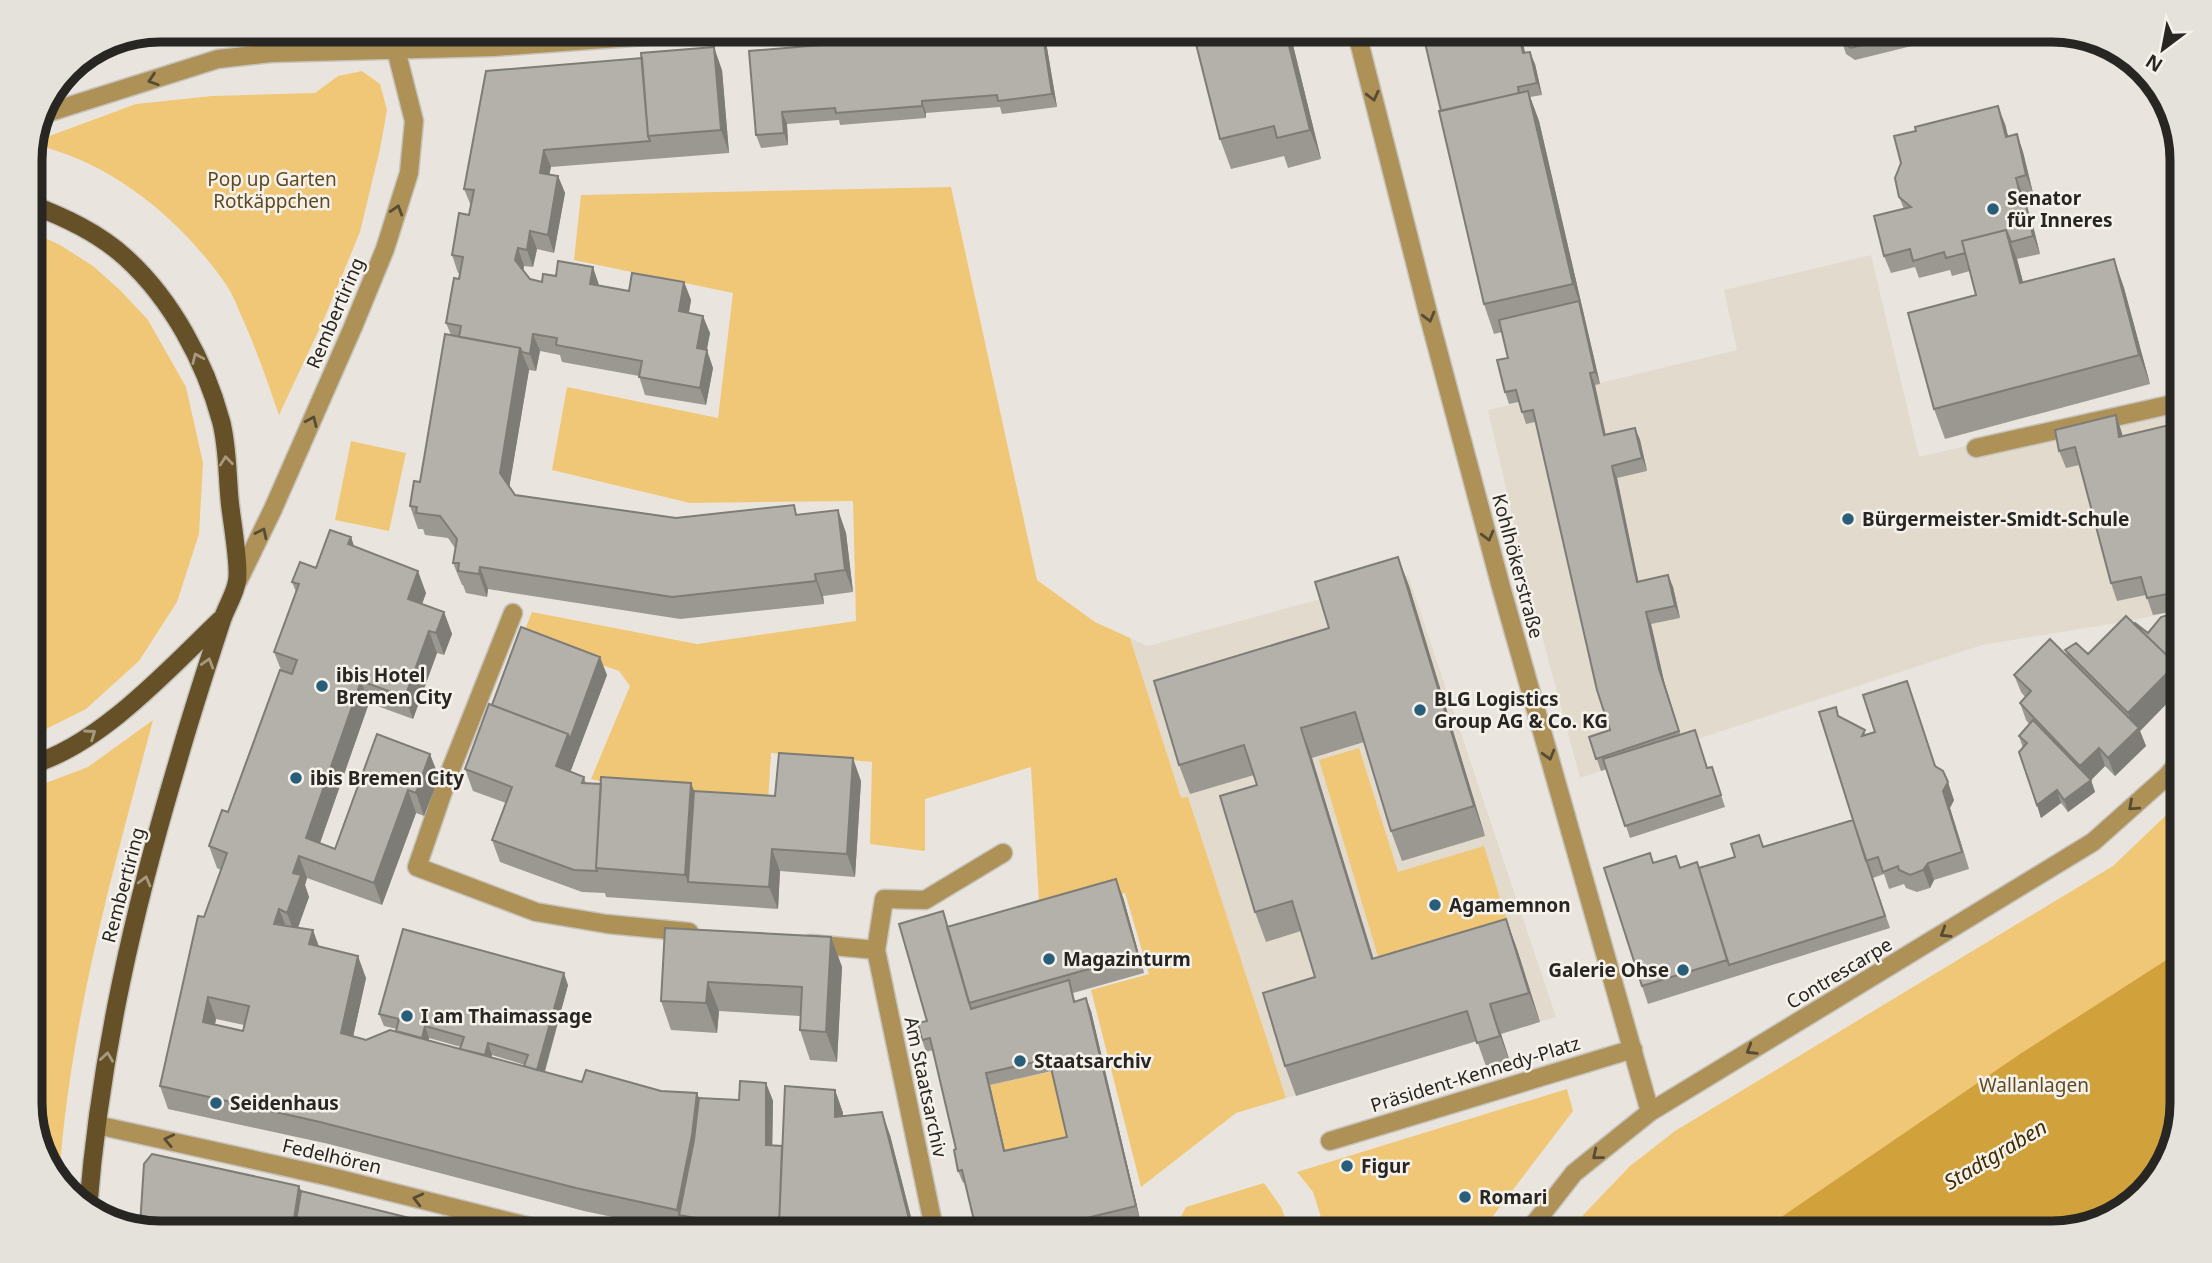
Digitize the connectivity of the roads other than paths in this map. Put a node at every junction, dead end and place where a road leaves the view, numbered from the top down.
1 (394, 42) edge
2 (563, 42) edge
3 (1359, 42) edge
4 (396, 50) junction
5 (53, 111) edge
6 (42, 209) edge
7 (2170, 405) edge
8 (1976, 448) dead end
9 (238, 581) junction
10 (513, 613) dead end
11 (223, 618) junction
12 (42, 761) edge
13 (2170, 772) edge
14 (1003, 853) dead end
15 (702, 933) edge
16 (796, 943) edge
17 (876, 950) junction
18 (1633, 1049) junction
19 (1650, 1112) junction
20 (97, 1125) junction
21 (1330, 1141) dead end
22 (89, 1198) edge
23 (507, 1221) edge
24 (933, 1221) edge
25 (1537, 1221) edge

1 - 4 street, Rembertiring
2 - 4 street
3 -> 18 street, Kohlhökerstraße
4 -> 5 street
9 -> 4 street, Rembertiring
9 -> 6 main road, Rembertiring
7 - 8 street
9 - 11 main road, Rembertiring
10 - 15 street
12 -> 11 main road
20 -> 11 main road, Rembertiring
13 -> 19 street, Contrescarpe
14 - 17 street, Am Staatsarchiv
16 - 17 street
17 - 24 street, Am Staatsarchiv
18 - 19 street, Kohlhökerstraße
18 - 21 street, Präsident-Kennedy-Platz
19 -> 25 street, Contrescarpe
20 - 22 main road, Rembertiring
23 -> 20 street, Fedelhören

